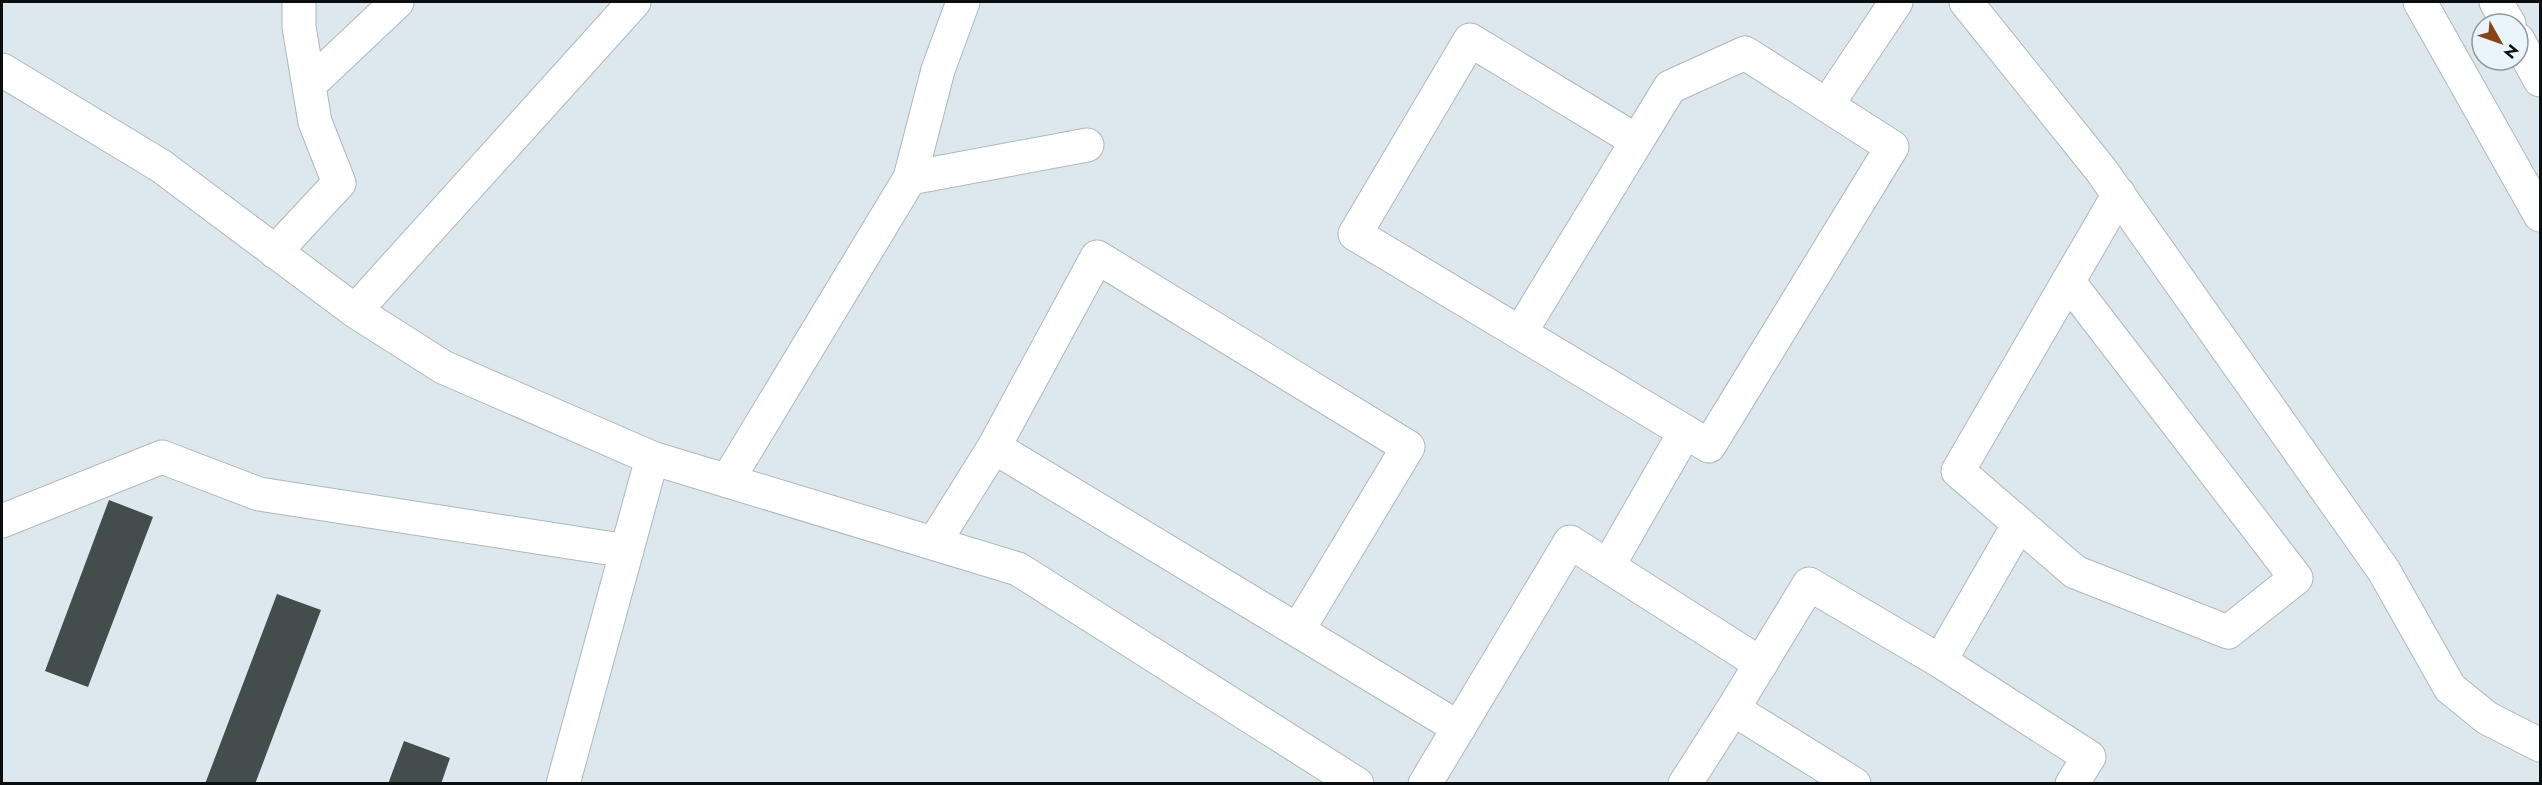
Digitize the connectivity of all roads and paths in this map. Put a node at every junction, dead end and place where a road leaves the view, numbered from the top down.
1 (299, 2) edge
2 (397, 2) edge
3 (634, 2) edge
4 (963, 2) edge
5 (1896, 2) edge
6 (1966, 2) edge
7 (2420, 2) edge
8 (2530, 61) edge
9 (2, 70) edge
10 (2541, 80) edge
11 (309, 85) junction
12 (1827, 105) junction
13 (1636, 141) junction
14 (1088, 146) dead end
15 (910, 178) junction
16 (2118, 194) junction
17 (2541, 215) edge
18 (275, 252) junction
19 (2068, 281) junction
20 (355, 311) junction
21 (1520, 333) junction
22 (1685, 432) junction
23 (994, 447) junction
24 (652, 459) junction
25 (727, 481) junction
26 (2, 522) edge
27 (2019, 524) junction
28 (934, 543) junction
29 (627, 551) junction
30 (1608, 566) junction
31 (1298, 630) junction
32 (1940, 661) junction
33 (1761, 664) junction
34 (1733, 709) junction
35 (1459, 728) junction
36 (2541, 745) edge
37 (563, 783) edge
38 (1356, 783) edge
39 (1425, 783) edge
40 (1685, 783) edge
41 (1854, 783) edge
42 (2072, 783) edge

1 - 11 main road
2 - 11 main road
3 - 20 main road
4 - 15 main road
5 - 12 main road
6 - 16 main road
7 - 17 main road
8 - 10 main road
9 - 18 main road
11 - 18 main road
12 - 13 main road
12 - 22 main road
13 - 21 main road
13 - 21 main road
14 - 15 main road
15 - 25 main road
16 - 19 main road
16 - 36 main road
18 - 20 main road
19 - 27 main road
19 - 27 main road
20 - 24 main road
21 - 22 main road
22 - 30 main road
23 - 28 main road
23 - 31 main road
23 - 31 main road
24 - 25 main road
24 - 29 main road
25 - 28 main road
26 - 29 main road
27 - 32 main road
28 - 38 main road
29 - 37 main road
30 - 33 main road
30 - 35 main road
31 - 35 main road
32 - 33 main road
32 - 42 main road
33 - 34 main road
34 - 40 main road
34 - 41 main road
35 - 39 main road

